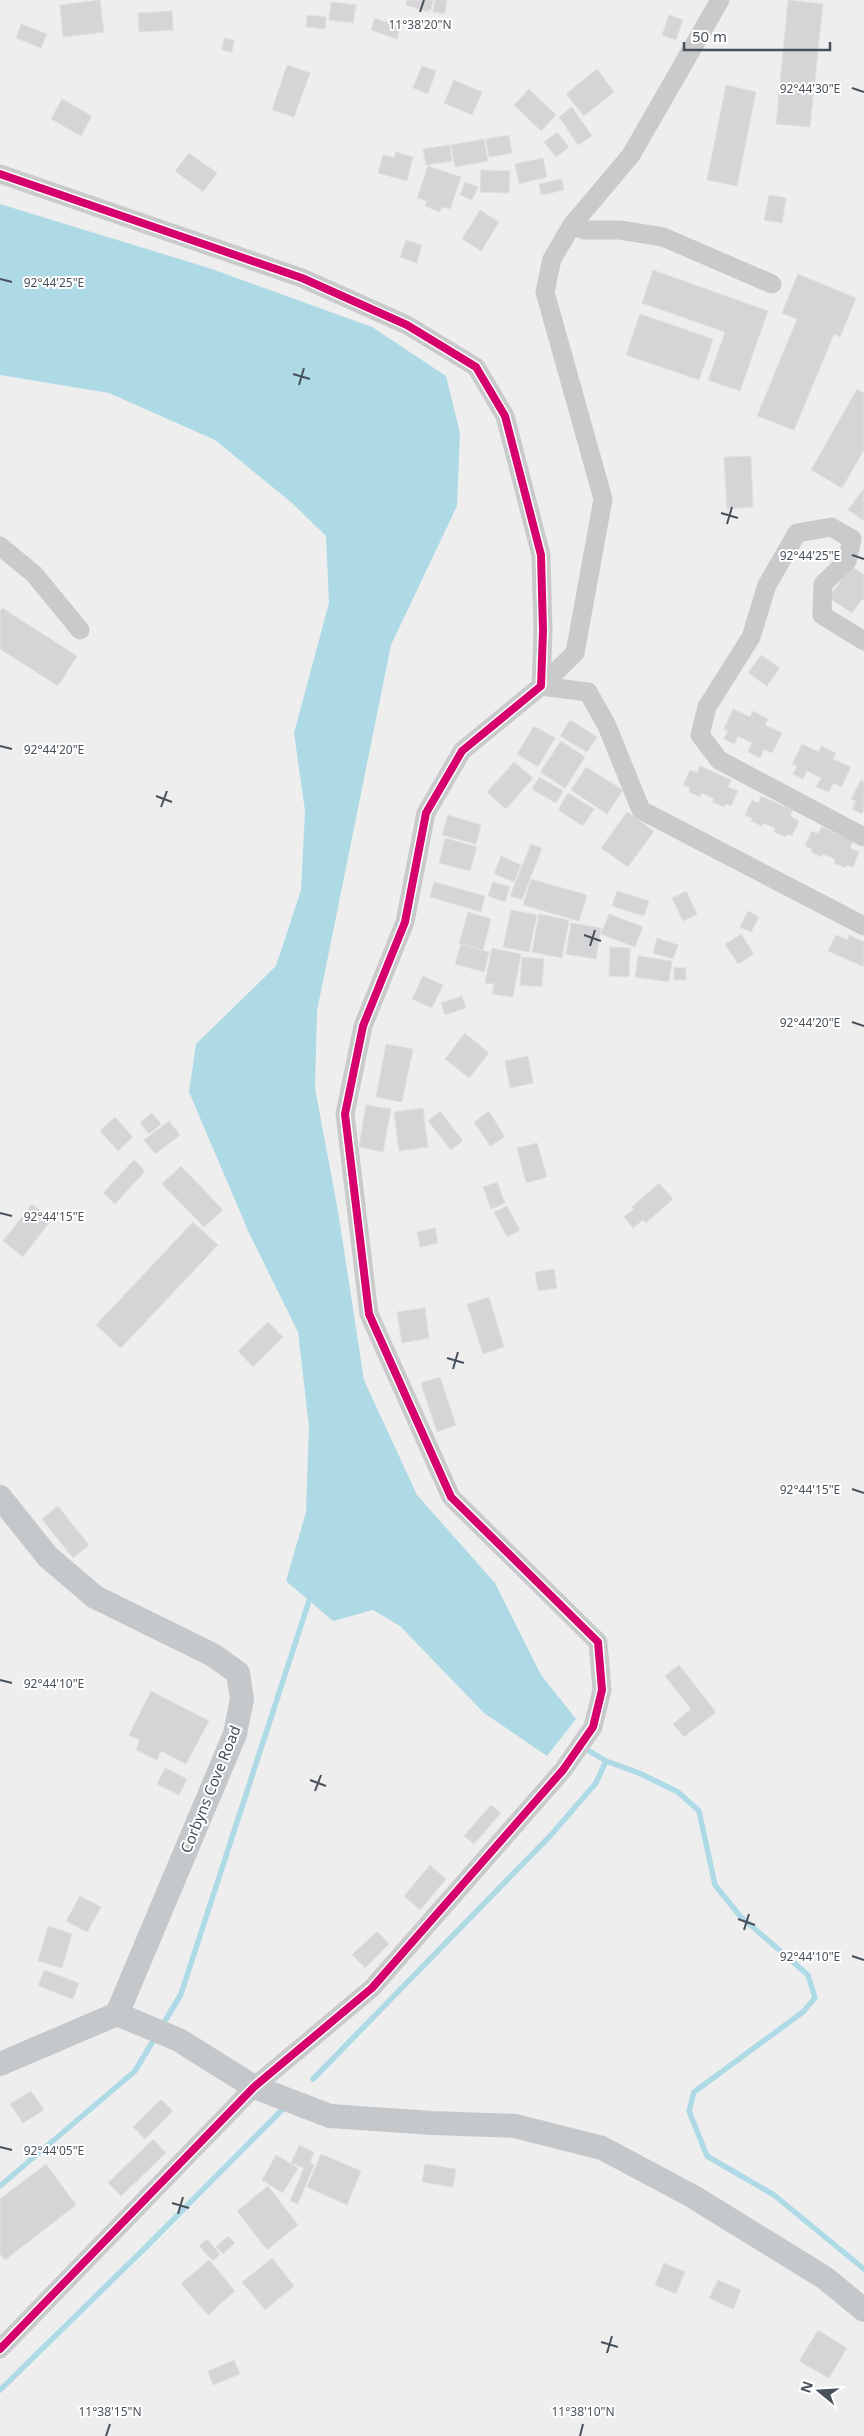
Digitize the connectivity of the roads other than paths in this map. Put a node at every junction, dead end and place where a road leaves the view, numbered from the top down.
1 (720, 0) edge
2 (0, 174) edge
3 (572, 225) junction
4 (772, 284) dead end
5 (0, 546) edge
6 (80, 630) dead end
7 (864, 641) edge
8 (542, 686) junction
9 (864, 837) edge
10 (864, 926) edge
11 (0, 1497) edge
12 (117, 2014) junction
13 (0, 2064) edge
14 (254, 2087) junction
15 (864, 2310) edge
16 (0, 2349) edge

1 - 3 street
2 - 8 street
3 - 4 street
3 - 8 street
5 - 6 street
7 - 9 street
8 - 10 street
8 - 14 street
11 - 12 main road, Corbyns Cove Road
12 - 13 main road
12 - 14 main road
14 - 15 main road
14 - 16 street

